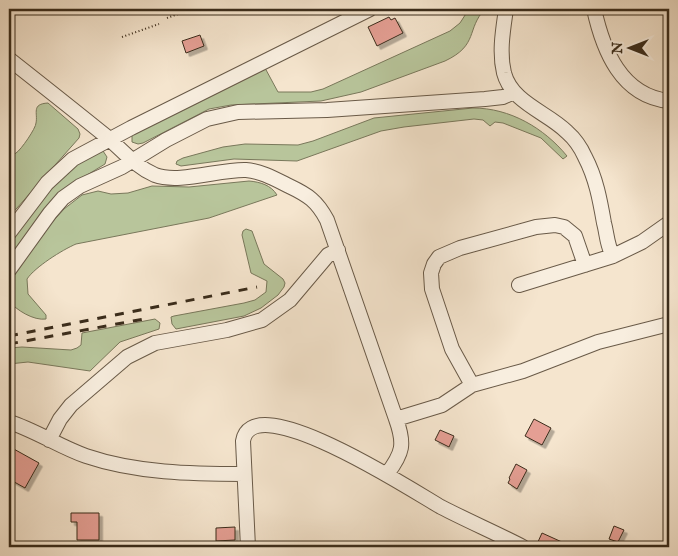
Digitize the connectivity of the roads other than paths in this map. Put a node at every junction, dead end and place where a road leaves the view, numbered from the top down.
1 (370, 9) edge
2 (506, 9) edge
3 (594, 9) edge
4 (9, 59) edge
5 (514, 92) junction
6 (669, 101) edge
7 (109, 139) junction
8 (132, 161) junction
9 (669, 223) edge
10 (9, 233) edge
11 (338, 250) junction
12 (613, 256) junction
13 (585, 264) junction
14 (9, 270) edge
15 (519, 285) dead end
16 (669, 324) edge
17 (472, 385) junction
18 (396, 420) junction
19 (9, 422) edge
20 (49, 440) junction
21 (244, 474) junction
22 (387, 474) junction
23 (248, 547) edge
24 (523, 547) edge

1 - 7 lane
2 - 5 lane
3 - 6 lane
4 - 7 lane
5 - 8 lane
5 - 12 lane
7 - 8 lane
7 - 10 lane
8 - 11 lane
8 - 14 lane
9 - 12 lane
11 - 18 lane
11 - 20 lane
12 - 13 lane
13 - 15 lane
13 - 17 lane
16 - 17 lane
17 - 18 lane
18 - 22 lane
19 - 20 lane
20 - 21 lane
21 - 22 lane
21 - 23 lane
22 - 24 lane

